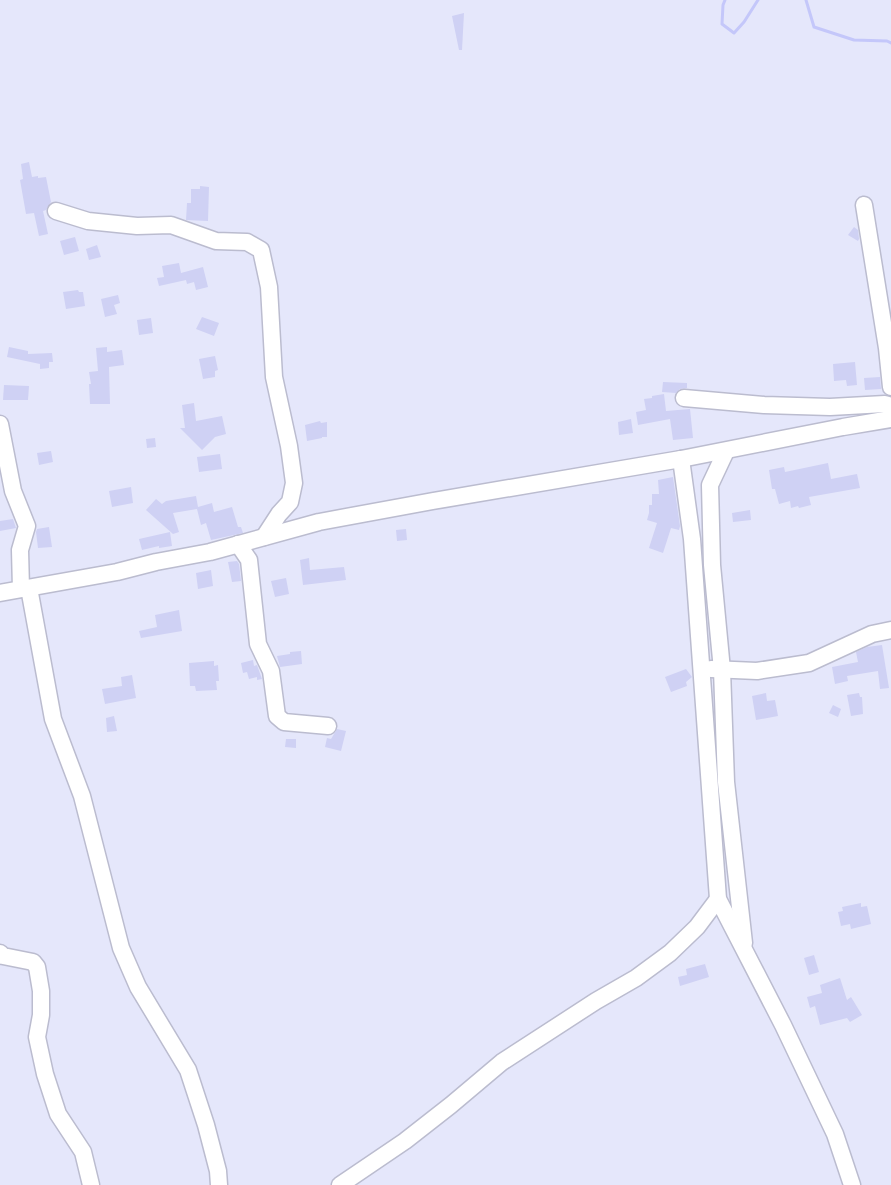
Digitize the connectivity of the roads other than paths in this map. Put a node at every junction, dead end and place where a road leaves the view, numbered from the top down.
1 (864, 205) dead end
2 (56, 211) dead end
3 (891, 387) edge
4 (684, 398) dead end
5 (891, 406) edge
6 (891, 419) edge
7 (0, 424) edge
8 (726, 450) junction
9 (688, 458) junction
10 (710, 485) junction
11 (264, 537) junction
12 (238, 544) junction
13 (25, 589) junction
14 (0, 593) edge
15 (891, 630) edge
16 (701, 668) junction
17 (722, 670) junction
18 (328, 726) dead end
19 (718, 899) junction
20 (744, 950) junction
21 (0, 953) edge
22 (91, 1185) edge
23 (219, 1185) edge
24 (340, 1185) edge
25 (852, 1185) edge

1 - 3 street
2 - 11 street
4 - 5 street
6 - 8 street
7 - 13 street
8 - 9 street
8 - 10 street
9 - 10 street
9 - 11 street
9 - 16 street
10 - 17 street
11 - 12 street
12 - 13 street
12 - 18 street
13 - 14 street
13 - 23 street
15 - 17 street
16 - 17 street
16 - 19 street
17 - 20 street
19 - 20 street
19 - 24 street
20 - 25 street
21 - 22 street

